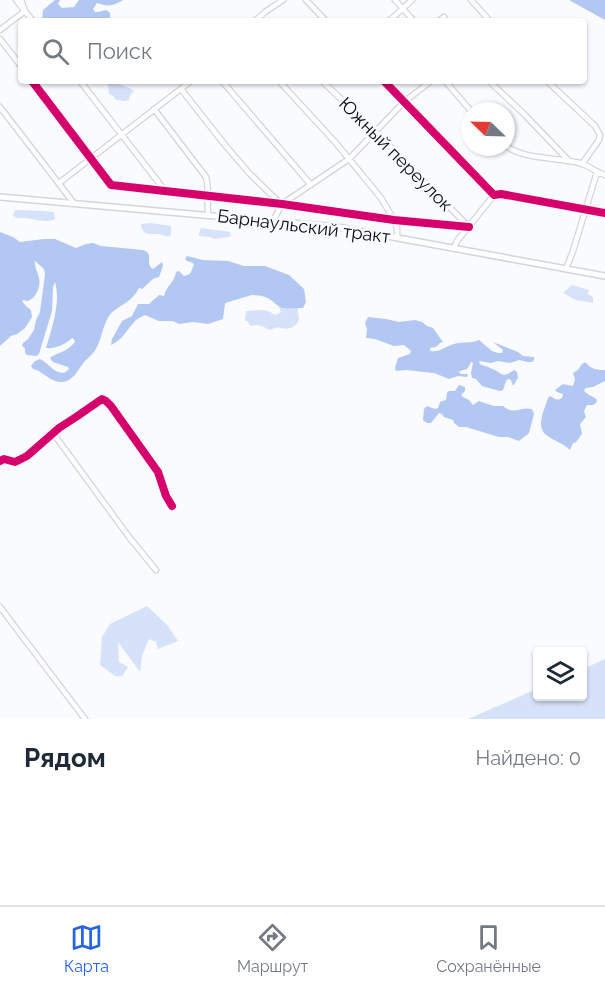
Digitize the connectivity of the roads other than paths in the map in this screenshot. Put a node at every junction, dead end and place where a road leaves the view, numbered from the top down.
1 (16, 0) edge
2 (21, 0) edge
3 (283, 0) edge
4 (306, 0) edge
5 (395, 0) edge
6 (412, 0) edge
7 (471, 0) edge
8 (404, 9) junction
9 (25, 11) junction
10 (31, 18) edge
11 (258, 18) edge
12 (323, 18) edge
13 (393, 18) edge
14 (412, 18) edge
15 (487, 18) edge
16 (0, 30) edge
17 (0, 39) edge
18 (18, 62) edge
19 (34, 84) edge
20 (82, 84) edge
21 (187, 84) edge
22 (225, 84) edge
23 (282, 84) edge
24 (325, 84) edge
25 (387, 84) edge
26 (427, 84) edge
27 (448, 84) edge
28 (492, 84) edge
29 (550, 84) edge
30 (180, 89) junction
31 (404, 102) junction
32 (463, 102) edge
33 (0, 107) edge
34 (154, 110) junction
35 (376, 132) junction
36 (122, 134) junction
37 (515, 150) edge
38 (91, 158) junction
39 (349, 159) junction
40 (569, 161) junction
41 (582, 164) junction
42 (597, 172) junction
43 (605, 174) edge
44 (59, 183) junction
45 (311, 185) junction
46 (166, 192) junction
47 (494, 195) junction
48 (206, 196) junction
49 (0, 197) edge
50 (73, 202) junction
51 (282, 204) junction
52 (586, 209) junction
53 (605, 213) edge
54 (208, 215) junction
55 (273, 220) junction
56 (394, 220) junction
57 (469, 227) junction
58 (397, 237) junction
59 (454, 248) junction
60 (566, 269) junction
61 (605, 276) edge
62 (53, 433) junction
63 (0, 454) edge
64 (2, 460) edge
65 (172, 506) dead end
66 (156, 570) dead end
67 (0, 607) edge
68 (85, 719) edge

1 - 9 street
2 - 9 street
3 - 11 street
4 - 12 street
5 - 8 street
6 - 8 street
7 - 15 street
8 - 13 street
8 - 14 street
9 - 10 street
9 - 16 street
17 - 18 street
19 - 38 street
20 - 36 street
21 - 30 street
22 - 45 street
23 - 39 street
24 - 35 street, Южный переулок
25 - 31 street
26 - 31 street
27 - 32 street
28 - 40 street
29 - 41 street
30 - 34 street
30 - 51 street
31 - 35 street
31 - 47 street
33 - 44 street
34 - 36 street
34 - 48 street
35 - 39 street
35 - 57 street, Южный переулок
36 - 38 street
36 - 46 street
37 - 40 street
38 - 44 street
38 - 46 street
39 - 45 street
39 - 56 street
40 - 41 street
41 - 42 street
42 - 43 street
42 - 52 street
44 - 50 street
45 - 51 street
46 - 48 street
47 - 52 street
47 - 57 street
48 - 51 street
48 - 54 street
49 - 50 main road, Барнаульский тракт
50 - 54 main road, Барнаульский тракт
51 - 55 street
51 - 56 street
52 - 53 street
52 - 60 street
54 - 55 main road, Барнаульский тракт
55 - 58 main road, Барнаульский тракт
56 - 57 street
56 - 58 street
57 - 59 street
58 - 59 main road, Барнаульский тракт
59 - 60 main road, Барнаульский тракт
60 - 61 main road, Барнаульский тракт
62 - 64 street
62 - 65 street
62 - 66 street
63 - 64 street
67 - 68 street

